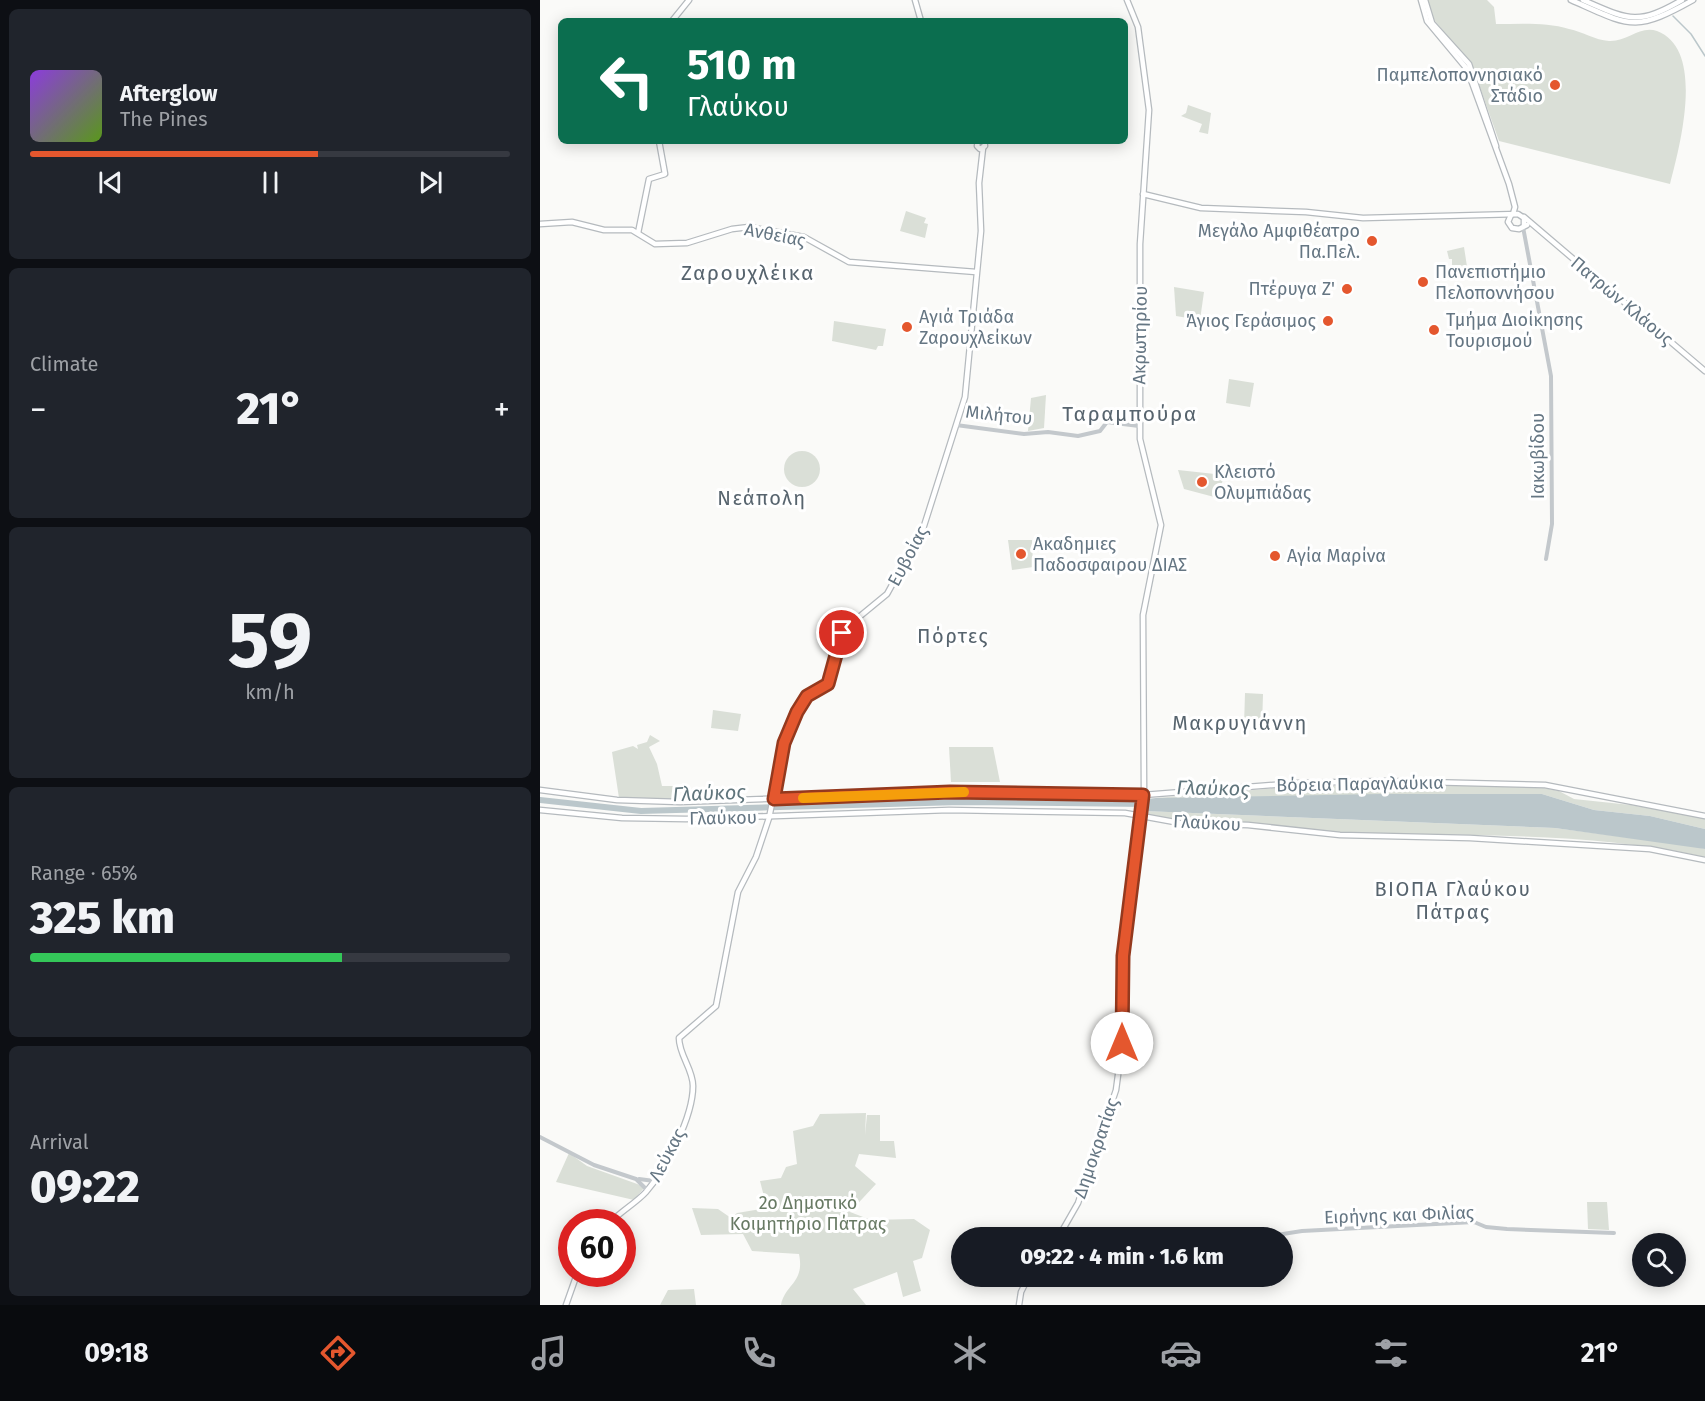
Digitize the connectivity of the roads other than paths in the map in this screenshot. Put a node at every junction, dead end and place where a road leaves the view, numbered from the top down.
1 (689, 0) edge
2 (915, 0) edge
3 (1127, 0) edge
4 (1423, 0) edge
5 (1570, 0) edge
6 (1583, 0) edge
7 (1682, 0) edge
8 (1693, 0) edge
9 (674, 18) edge
10 (920, 18) edge
11 (660, 144) edge
12 (978, 144) edge
13 (1509, 184) junction
14 (1143, 194) junction
15 (1497, 214) junction
16 (1512, 215) junction
17 (1522, 216) junction
18 (540, 224) edge
19 (1509, 224) junction
20 (1523, 226) junction
21 (1515, 230) junction
22 (1540, 231) junction
23 (638, 232) junction
24 (1523, 240) junction
25 (976, 272) junction
26 (1705, 371) edge
27 (956, 425) junction
28 (1139, 426) junction
29 (1546, 559) dead end
30 (540, 790) edge
31 (1141, 797) junction
32 (774, 800) junction
33 (540, 810) edge
34 (1140, 812) junction
35 (770, 816) junction
36 (1705, 816) edge
37 (1705, 860) edge
38 (679, 1038) joint
39 (540, 1137) edge
40 (636, 1179) junction
41 (654, 1181) junction
42 (647, 1190) junction
43 (626, 1209) edge
44 (1066, 1227) edge
45 (1293, 1232) edge
46 (1614, 1233) dead end
47 (572, 1287) edge
48 (1024, 1287) edge
49 (566, 1305) edge
50 (1019, 1305) edge

1 - 9 main road
2 - 10 main road
3 - 14 main road, Ακρωτηρίου
4 - 13 main road
5 - 8 main road
6 - 7 main road
11 - 23 main road
12 - 25 main road, Ευβοίας
13 - 16 main road
13 - 17 main road
14 - 15 main road
14 - 28 main road, Ακρωτηρίου
15 - 16 main road
15 - 19 main road
16 - 17 main road
16 - 19 main road
17 - 20 main road
17 - 22 main road, Πατρών Κλάους
18 - 23 main road, Ανθείας
19 - 21 main road
20 - 21 main road
20 - 22 main road
20 - 24 street
21 - 24 street
22 - 26 main road, Πατρών Κλάους
23 - 25 main road, Ανθείας
24 - 29 street, Ιακωβίδου
25 - 27 main road, Ευβοίας
27 - 28 street, Μιλήτου
27 - 32 main road, Ευβοίας
28 - 31 main road, Ακρωτηρίου
30 - 32 main road, Γλαύκου
31 - 32 main road, Γλαύκου
31 - 34 main road, Ακρωτηρίου
31 - 36 main road, Βόρεια Παραγλαύκια
32 - 35 main road, Ευβοίας
33 - 35 main road, Γλαύκου
34 - 35 main road, Γλαύκου
34 - 37 main road, Γλαύκου
34 - 44 main road, Δημοκρατίας
35 - 38 main road, Ευβοίας
38 - 41 main road, Λεύκας
39 - 40 street, Λεύκας
40 - 41 street
40 - 42 street, Λεύκας
41 - 42 main road, Λεύκας
42 - 43 main road
45 - 46 street, Ειρήνης και Φιλίας
47 - 49 main road
48 - 50 main road

